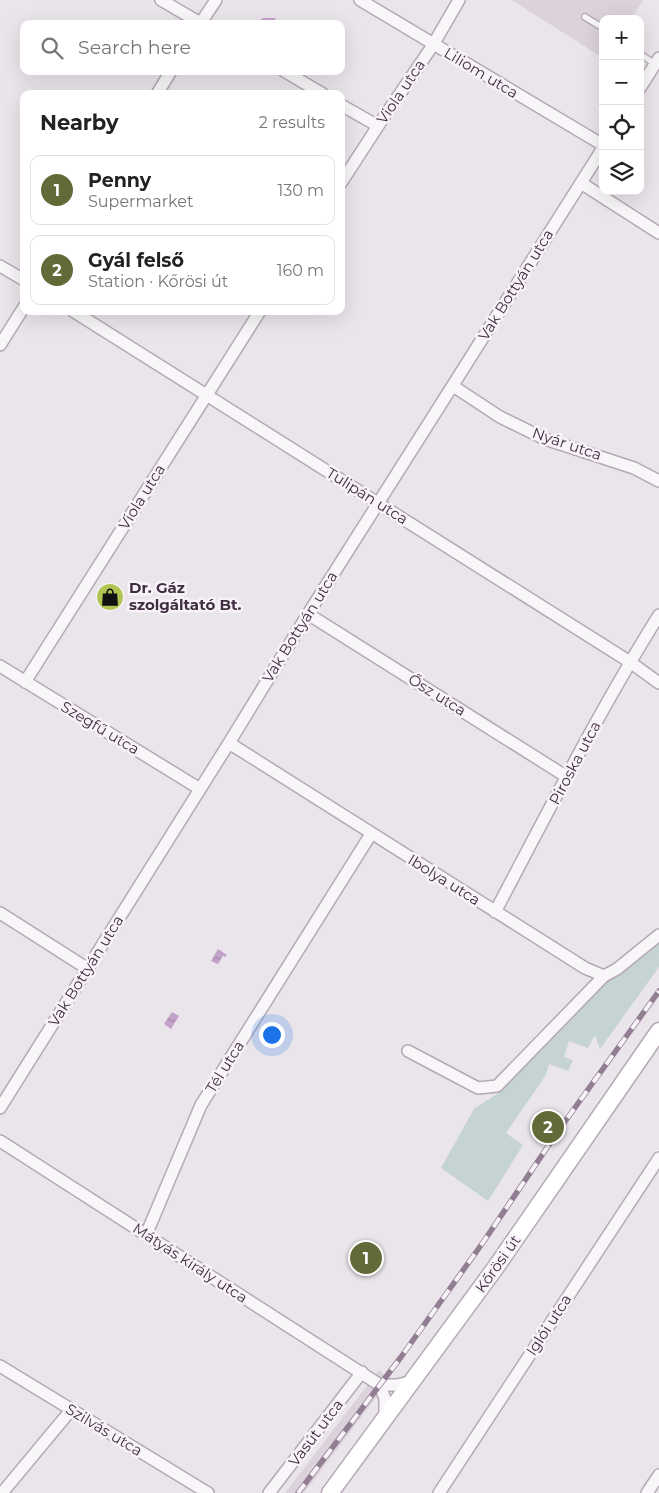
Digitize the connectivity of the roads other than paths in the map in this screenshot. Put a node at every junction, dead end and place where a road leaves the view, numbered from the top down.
1 (161, 0) edge
2 (216, 0) edge
3 (360, 0) edge
4 (459, 0) edge
5 (585, 16) dead end
6 (194, 20) edge
7 (204, 20) edge
8 (599, 25) edge
9 (433, 45) junction
10 (644, 56) edge
11 (657, 61) edge
12 (169, 75) edge
13 (291, 75) edge
14 (644, 82) edge
15 (159, 90) edge
16 (315, 90) edge
17 (345, 107) edge
18 (378, 126) junction
19 (599, 144) edge
20 (601, 150) edge
21 (345, 177) edge
22 (581, 183) junction
23 (659, 233) edge
24 (0, 266) edge
25 (20, 278) edge
26 (20, 313) edge
27 (79, 315) edge
28 (257, 315) edge
29 (0, 345) edge
30 (453, 386) junction
31 (207, 395) junction
32 (659, 481) edge
33 (379, 503) junction
34 (308, 614) junction
35 (659, 616) edge
36 (630, 662) junction
37 (0, 666) edge
38 (25, 682) junction
39 (659, 682) edge
40 (229, 743) junction
41 (567, 777) junction
42 (200, 789) junction
43 (371, 834) junction
44 (495, 912) junction
45 (0, 913) edge
46 (659, 935) edge
47 (88, 969) junction
48 (604, 976) junction
49 (659, 1031) edge
50 (408, 1052) dead end
51 (0, 1108) edge
52 (0, 1142) edge
53 (659, 1158) edge
54 (146, 1235) junction
55 (0, 1366) edge
56 (362, 1372) junction
57 (414, 1381) junction
58 (380, 1385) junction
59 (70, 1410) junction
60 (385, 1419) junction
61 (659, 1475) edge
62 (2, 1493) edge
63 (208, 1493) edge
64 (270, 1493) edge
65 (330, 1493) edge
66 (440, 1493) edge
67 (647, 1493) edge

1 - 6 street
2 - 7 street
3 - 9 street, Liliom utca
4 - 9 street, Viola utca
5 - 8 lane
9 - 18 street, Viola utca
9 - 19 street, Liliom utca
10 - 11 lane
11 - 14 street
12 - 15 street
13 - 16 street
17 - 18 street
18 - 21 street, Viola utca
20 - 22 street, Vak Bottyán utca
22 - 23 street
22 - 30 street, Vak Bottyán utca
24 - 25 street
26 - 29 street
27 - 31 street, Tulipán utca
28 - 31 street, Viola utca
30 - 32 street, Nyár utca
30 - 33 street, Vak Bottyán utca
31 - 33 street, Tulipán utca
31 - 38 street, Viola utca
33 - 34 street, Vak Bottyán utca
33 - 36 street, Tulipán utca
34 - 40 street, Vak Bottyán utca
34 - 41 street, Ősz utca
35 - 36 street, Piroska utca
36 - 39 street, Tulipán utca
36 - 41 street, Piroska utca
37 - 38 street, Szegfű utca
38 - 42 street, Szegfű utca
40 - 42 street, Vak Bottyán utca
40 - 43 street, Ibolya utca
41 - 44 street, Piroska utca
42 - 47 street, Vak Bottyán utca
43 - 44 street, Ibolya utca
43 - 54 street, Tél utca
44 - 48 street, Ibolya utca
45 - 47 street
46 - 48 street
47 - 51 street, Vak Bottyán utca
48 - 50 street
49 - 57 main road, Kőrösi út
52 - 54 street, Mátyás király utca
53 - 66 street, Iglói utca
54 - 56 street, Mátyás király utca
55 - 59 street, Szilvás utca
56 - 58 street, Mátyás király utca
56 - 64 street, Vasút utca
57 - 58 street
57 - 60 main road, Kőrösi út
58 - 60 street
59 - 62 street
59 - 63 street, Szilvás utca
60 - 65 main road, Kőrösi út
61 - 67 street

